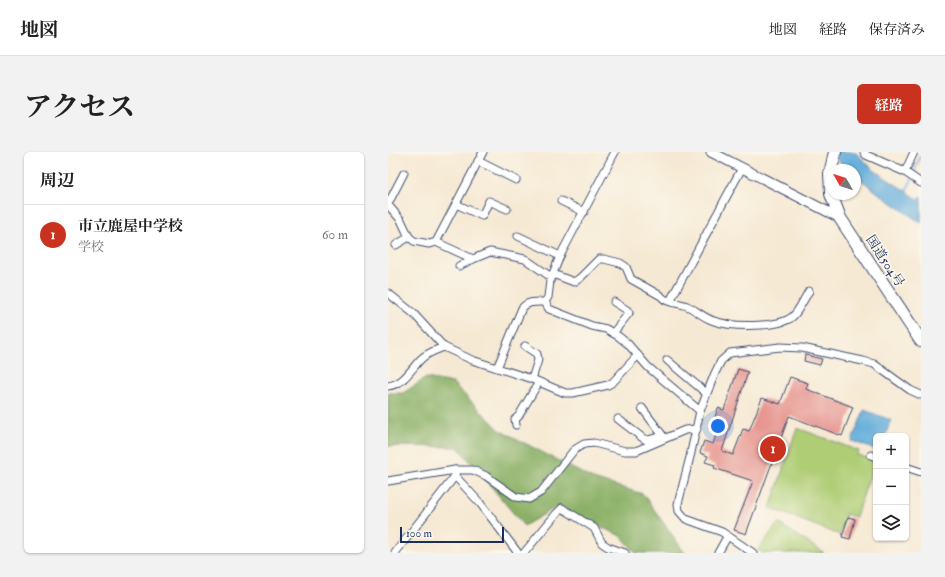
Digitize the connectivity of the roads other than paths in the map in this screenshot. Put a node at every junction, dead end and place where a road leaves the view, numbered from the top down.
1 (483, 152) edge
2 (711, 152) edge
3 (835, 152) edge
4 (864, 152) edge
5 (914, 152) edge
6 (613, 153) edge
7 (725, 155) edge
8 (478, 161) junction
9 (832, 164) edge
10 (742, 168) junction
11 (905, 172) junction
12 (404, 173) dead end
13 (516, 180) dead end
14 (920, 183) edge
15 (834, 200) edge
16 (561, 201) dead end
17 (388, 204) edge
18 (456, 204) junction
19 (507, 209) dead end
20 (584, 212) junction
21 (840, 218) junction
22 (518, 236) dead end
23 (409, 237) junction
24 (436, 242) junction
25 (396, 245) dead end
26 (560, 256) junction
27 (473, 259) junction
28 (459, 266) dead end
29 (552, 275) junction
30 (809, 291) dead end
31 (388, 293) edge
32 (670, 301) junction
33 (545, 302) junction
34 (614, 302) dead end
35 (613, 333) junction
36 (921, 341) edge
37 (526, 346) dead end
38 (444, 347) junction
39 (638, 355) junction
40 (667, 360) dead end
41 (497, 368) junction
42 (532, 379) junction
43 (539, 382) junction
44 (388, 386) edge
45 (706, 393) junction
46 (921, 396) edge
47 (642, 408) dead end
48 (700, 411) junction
49 (618, 419) dead end
50 (516, 424) dead end
51 (696, 429) junction
52 (665, 437) junction
53 (909, 468) edge
54 (921, 472) edge
55 (455, 473) junction
56 (388, 480) edge
57 (727, 537) junction
58 (606, 550) edge
59 (395, 553) edge
60 (518, 553) edge
61 (524, 553) edge
62 (625, 553) edge
63 (718, 553) edge
64 (753, 553) edge

1 - 8 street
2 - 7 street
3 - 9 highway, 国道504号
4 - 11 street
5 - 11 street
6 - 20 street
7 - 10 street
8 - 13 street
8 - 18 street
10 - 21 street
10 - 32 street
11 - 14 street
12 - 17 street
15 - 21 highway, 国道504号
16 - 20 street
17 - 23 street
18 - 19 street
18 - 24 street
20 - 26 street
21 - 36 highway, 国道504号
22 - 26 street
23 - 24 street
23 - 25 street
24 - 27 street
26 - 29 street
27 - 28 street
27 - 29 street
29 - 32 street
29 - 33 street
30 - 32 street
31 - 38 street
33 - 35 street
33 - 41 street
34 - 35 street
35 - 39 street
37 - 42 street
38 - 41 street
38 - 44 street
39 - 43 street
39 - 48 street
40 - 45 street
41 - 42 street
42 - 43 street
43 - 50 street
45 - 46 street
45 - 48 street
47 - 52 street
48 - 51 street
49 - 52 street
51 - 52 street
51 - 57 street
52 - 55 street
53 - 54 street
55 - 56 street
55 - 59 street
55 - 60 street
57 - 63 street
57 - 64 street
58 - 61 street
58 - 62 street

